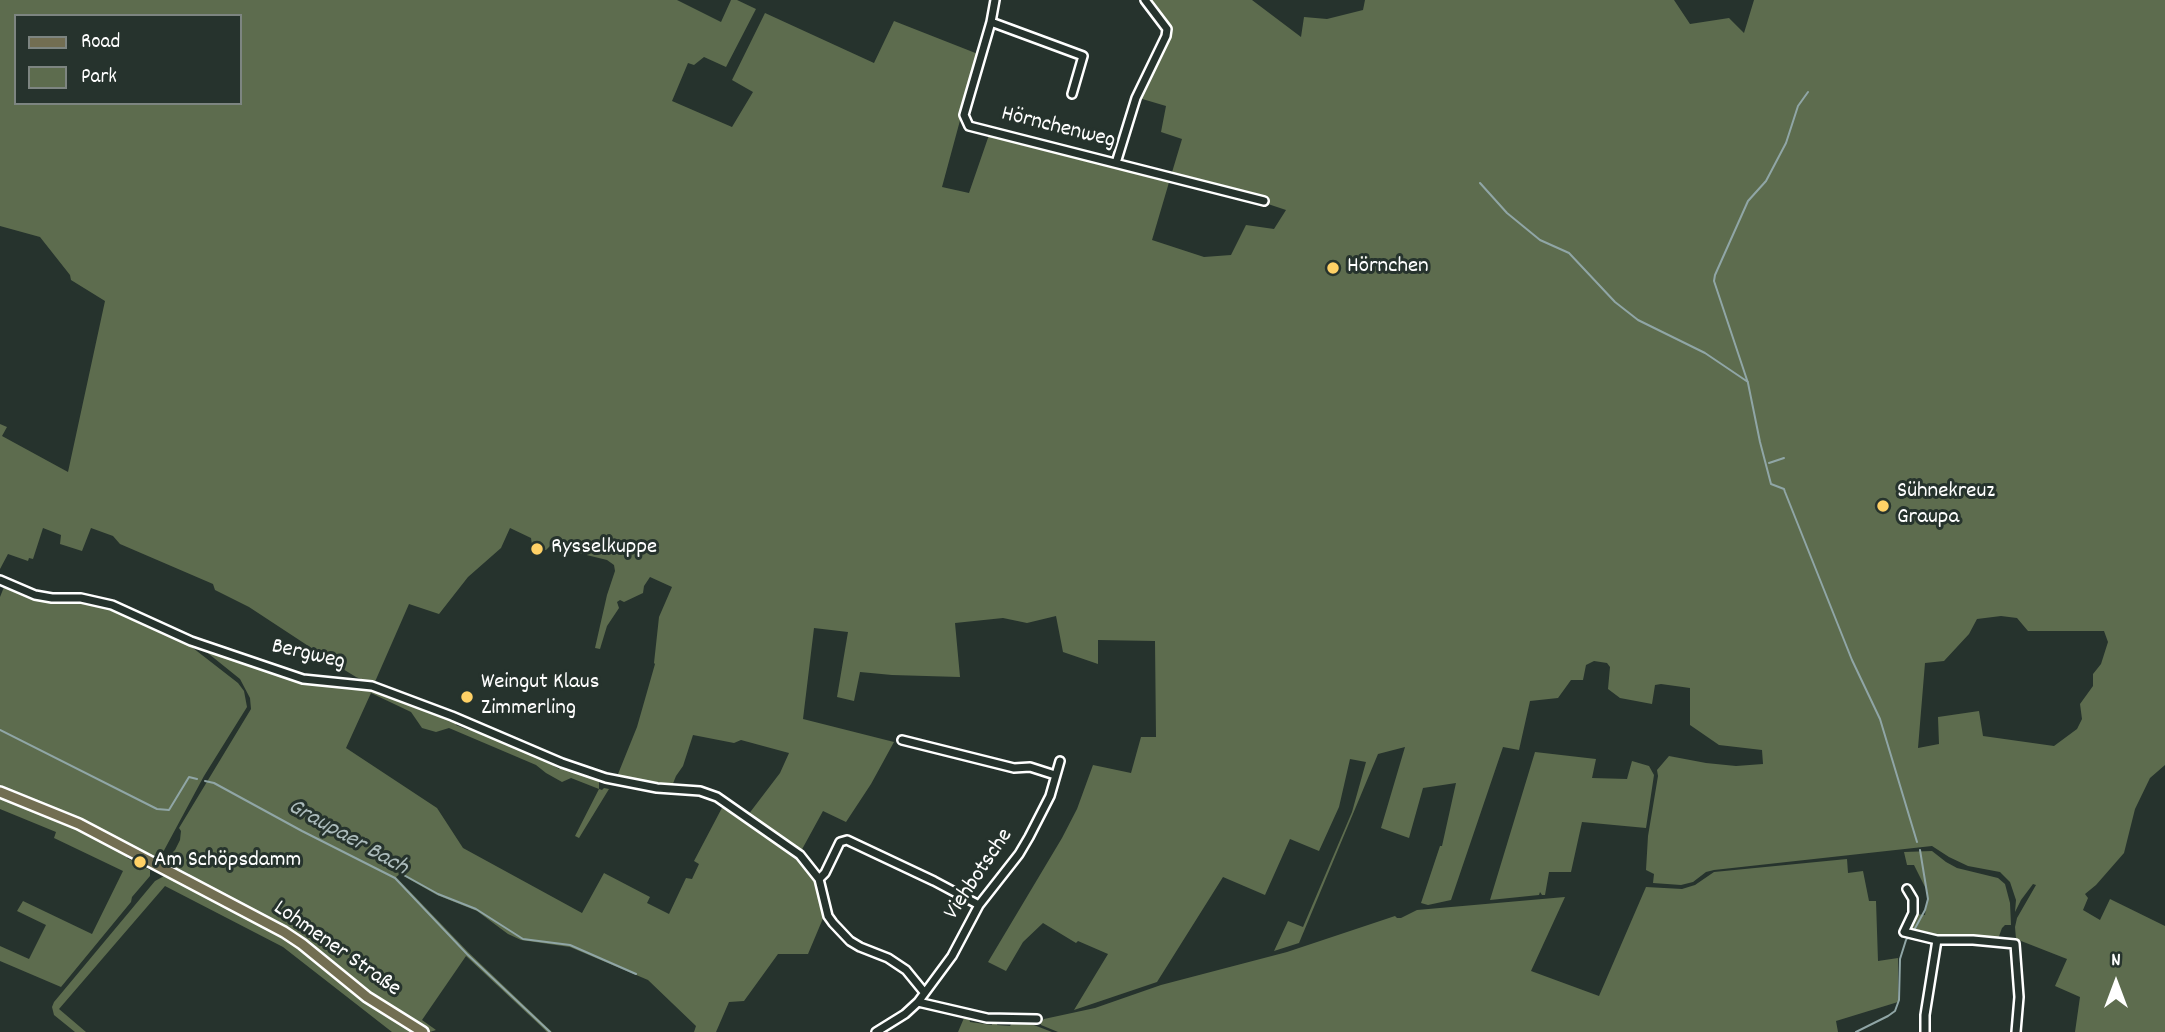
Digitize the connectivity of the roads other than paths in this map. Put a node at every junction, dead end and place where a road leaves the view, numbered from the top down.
1 (995, 0) edge
2 (1145, 0) edge
3 (991, 22) junction
4 (1072, 94) dead end
5 (1116, 163) junction
6 (1265, 201) dead end
7 (0, 580) edge
8 (902, 740) dead end
9 (1060, 761) dead end
10 (1055, 775) junction
11 (0, 792) edge
12 (819, 879) junction
13 (1907, 889) dead end
14 (979, 905) junction
15 (1937, 940) junction
16 (924, 992) junction
17 (918, 1002) junction
18 (1037, 1019) dead end
19 (423, 1032) edge
20 (876, 1032) edge
21 (1925, 1032) edge
22 (2016, 1032) edge

1 - 3 street, Hörnchenweg
2 - 5 street
3 - 4 street
3 - 5 street, Hörnchenweg
5 - 6 street, Hörnchenweg
7 - 12 street, Bergweg
8 - 10 street
9 - 10 street, Viehbotsche
10 - 14 street, Viehbotsche
11 - 19 main road, Lohmener Straße
12 - 14 street
12 - 16 street
13 - 15 street
14 - 16 street, Viehbotsche
15 - 21 street
15 - 22 street
16 - 17 street, Viehbotsche
17 - 18 street
17 - 20 street

